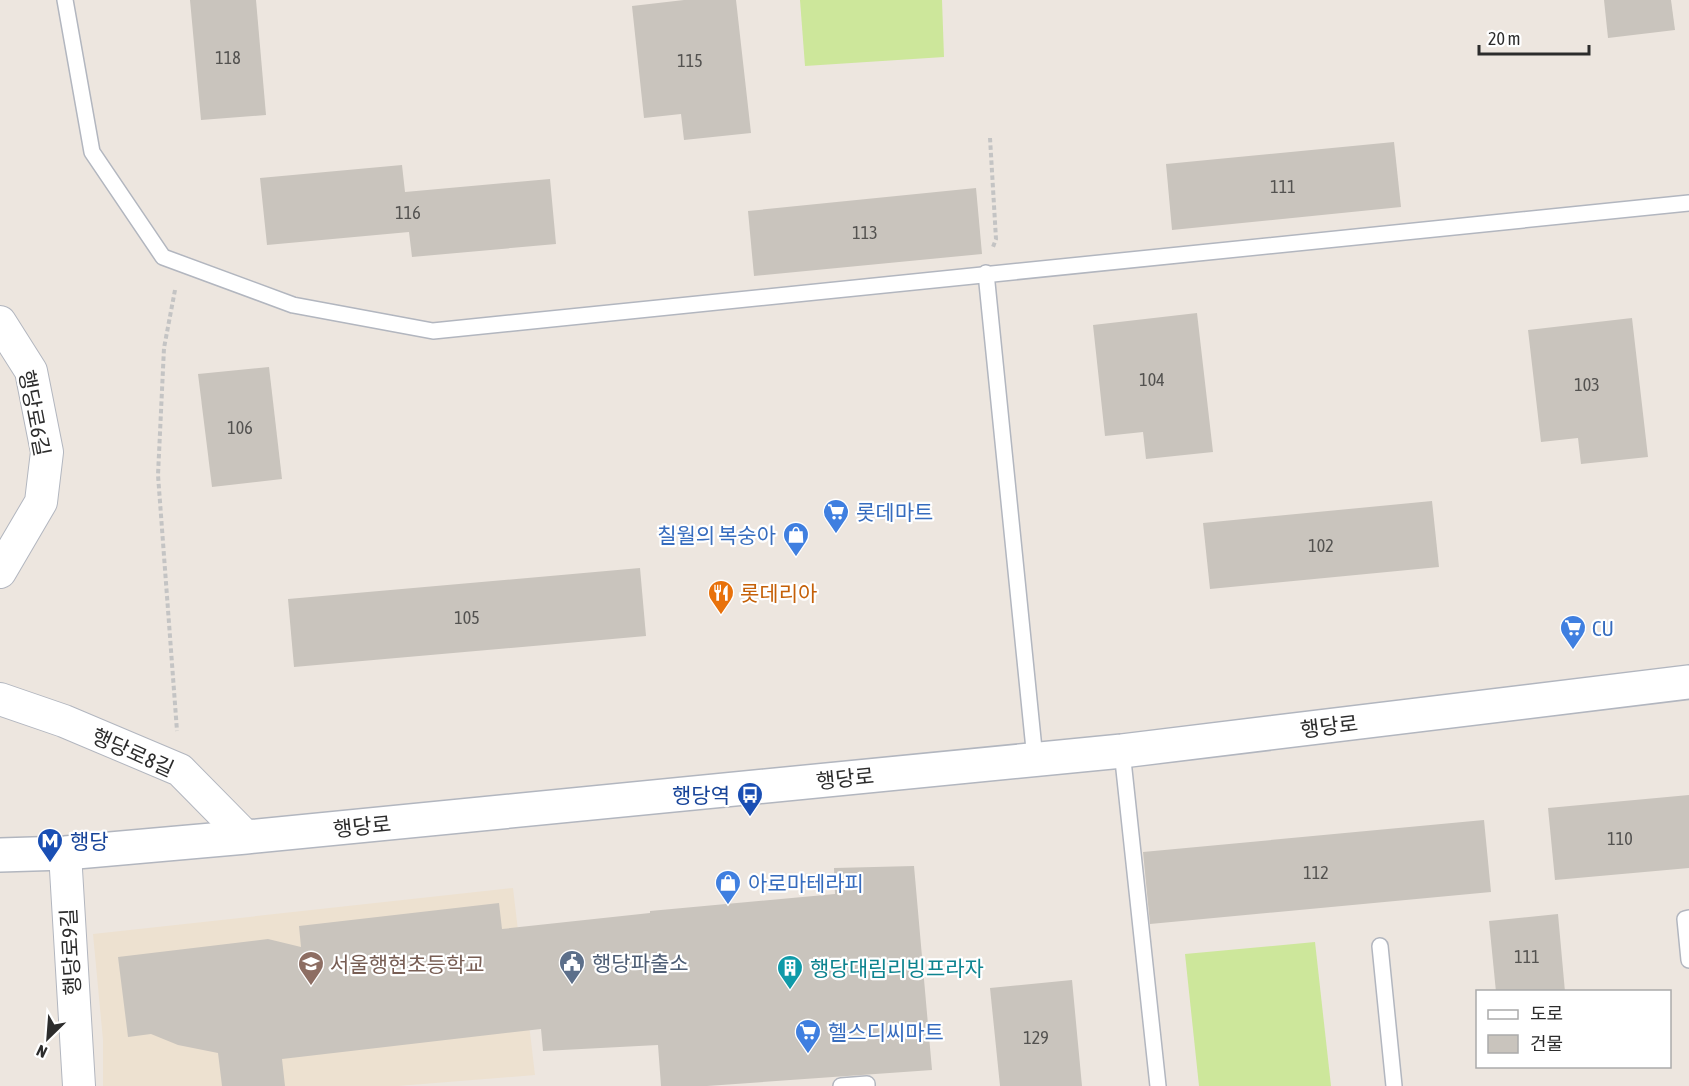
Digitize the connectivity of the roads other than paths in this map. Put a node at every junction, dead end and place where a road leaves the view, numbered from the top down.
1 (66, 0) edge
2 (1689, 203) edge
3 (986, 273) junction
4 (0, 322) edge
5 (0, 572) edge
6 (1689, 682) edge
7 (0, 699) edge
8 (1122, 751) junction
9 (1035, 759) junction
10 (246, 837) junction
11 (64, 853) junction
12 (0, 855) edge
13 (1689, 918) edge
14 (1380, 946) dead end
15 (1689, 960) edge
16 (80, 1086) edge
17 (841, 1086) edge
18 (867, 1086) edge
19 (1158, 1086) edge
20 (1394, 1086) edge

1 - 3 lane
2 - 3 lane
3 - 9 lane
4 - 5 street, 행당로6길
6 - 8 main road, 행당로
7 - 10 street, 행당로8길
8 - 9 main road, 행당로
8 - 19 lane
9 - 10 main road, 행당로
10 - 11 main road, 행당로
11 - 12 main road, 행당로
11 - 16 street, 행당로9길
13 - 15 lane
14 - 20 lane
17 - 18 lane

